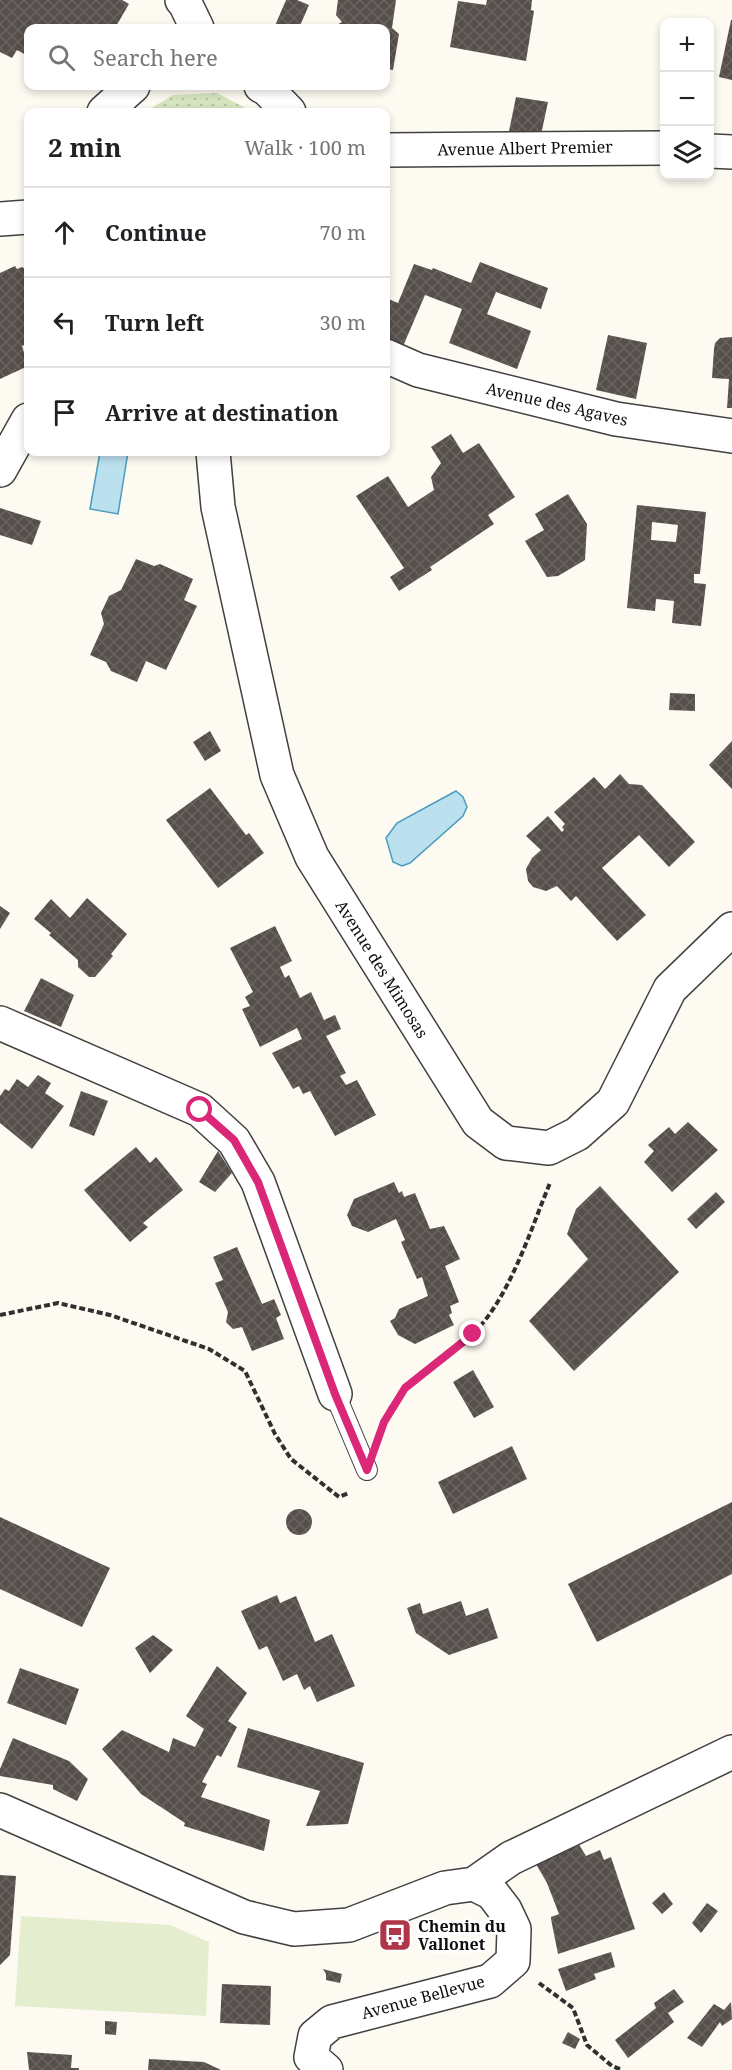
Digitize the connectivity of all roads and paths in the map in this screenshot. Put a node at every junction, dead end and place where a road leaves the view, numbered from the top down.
1 (182, 0) edge
2 (194, 24) edge
3 (129, 90) edge
4 (268, 90) edge
5 (108, 108) edge
6 (285, 108) edge
7 (660, 148) edge
8 (390, 150) edge
9 (714, 151) edge
10 (732, 152) edge
11 (24, 217) edge
12 (0, 219) edge
13 (390, 358) edge
14 (24, 427) edge
15 (732, 436) edge
16 (213, 456) edge
17 (0, 470) edge
18 (732, 929) edge
19 (0, 1023) edge
20 (549, 1148) junction
21 (0, 1315) edge
22 (335, 1394) joint
23 (367, 1470) junction
24 (732, 1752) edge
25 (0, 1810) edge
26 (474, 1884) junction
27 (539, 1983) dead end
28 (326, 2070) edge
29 (622, 2070) edge

1 - 2 street
3 - 5 street
4 - 6 street
7 - 8 street, Avenue Albert Premier
9 - 10 street
11 - 12 street
13 - 15 street, Avenue des Agaves
14 - 17 street
16 - 20 street, Avenue des Mimosas
18 - 20 street
19 - 22 street
20 - 23 path
21 - 23 path
22 - 23 lane
24 - 26 street
25 - 26 street
26 - 28 street, Avenue Bellevue
27 - 29 path

